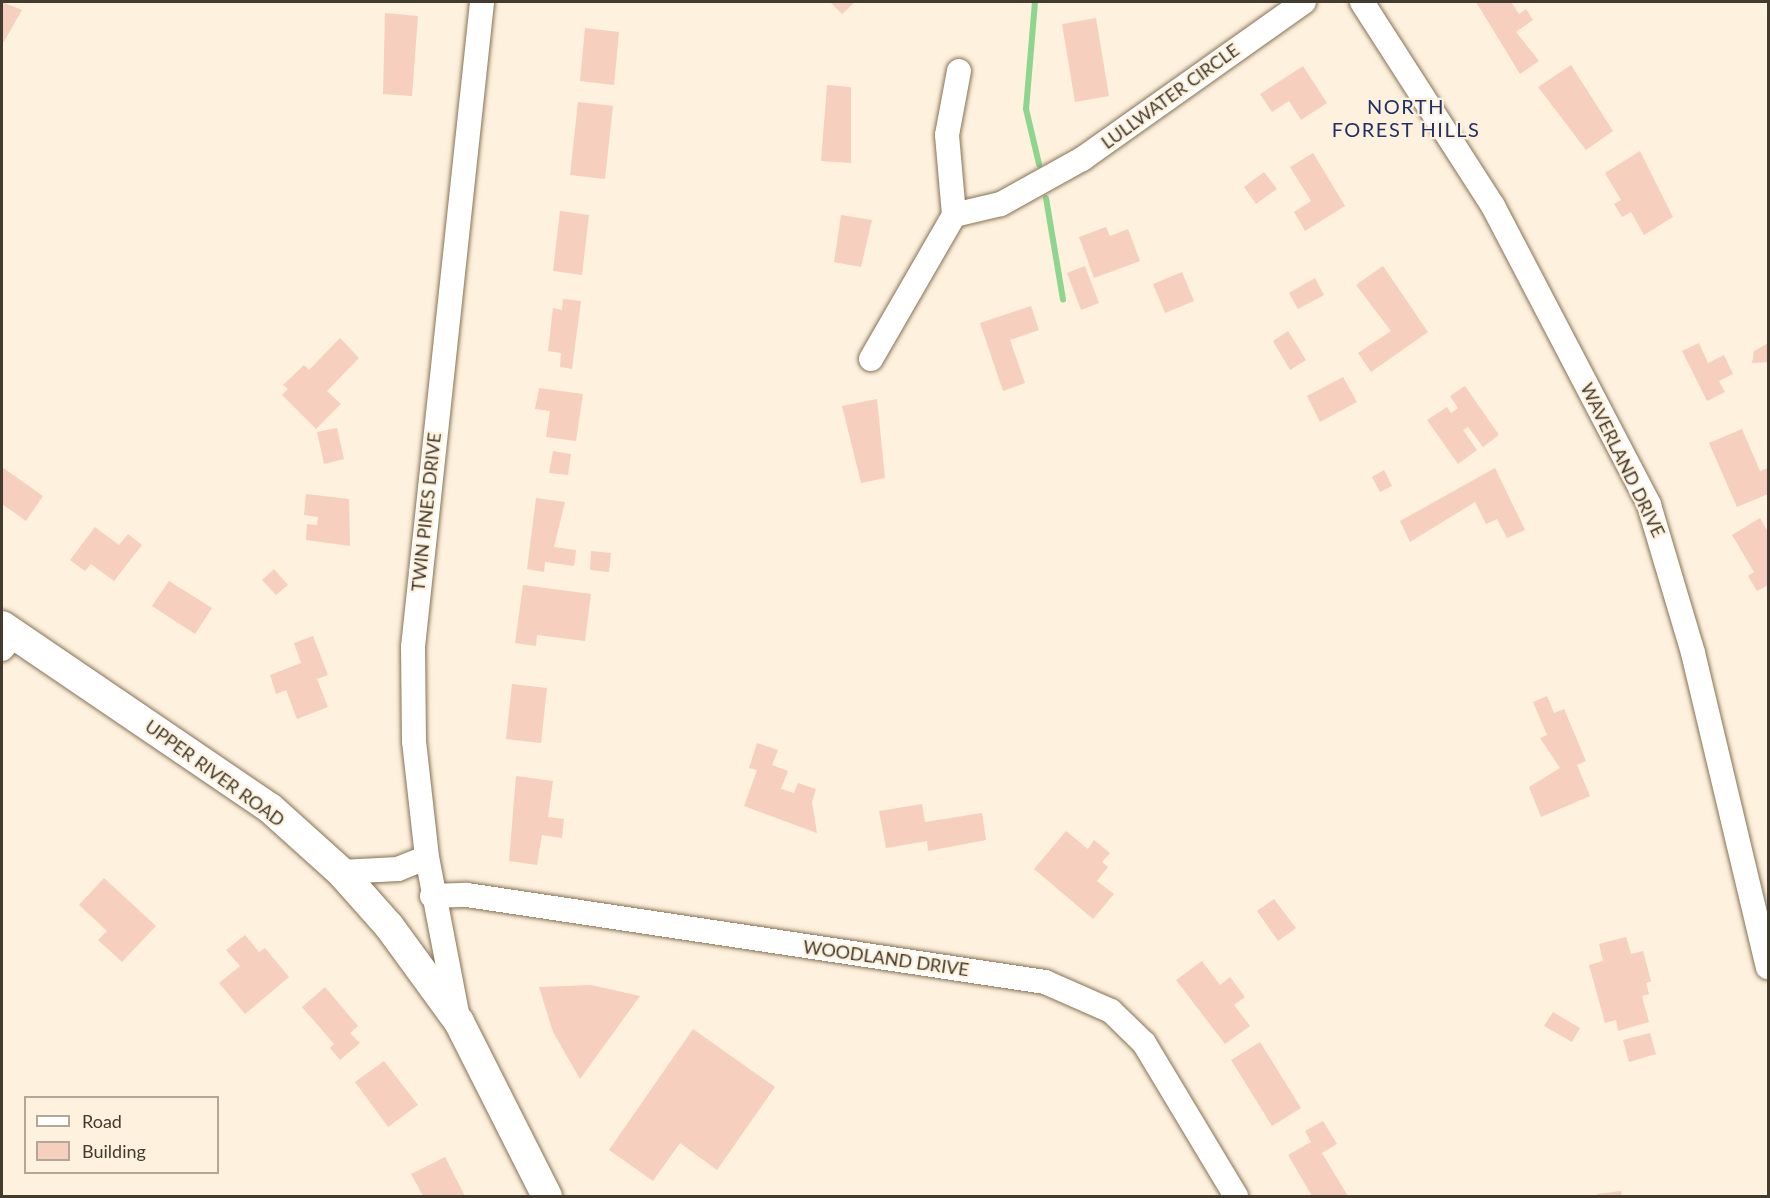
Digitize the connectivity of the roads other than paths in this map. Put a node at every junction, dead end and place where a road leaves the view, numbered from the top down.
1 (482, 2) edge
2 (1304, 2) edge
3 (1362, 2) edge
4 (959, 71) dead end
5 (954, 215) junction
6 (871, 359) dead end
7 (6, 637) edge
8 (427, 857) junction
9 (341, 872) junction
10 (432, 896) junction
11 (1761, 911) edge
12 (1768, 967) edge
13 (459, 1022) junction
14 (547, 1197) edge
15 (1236, 1197) edge

1 - 8 street, TWIN PINES DRIVE
2 - 5 street, LULLWATER CIRCLE
3 - 11 street, WAVERLAND DRIVE
4 - 5 street
5 - 6 street
7 - 9 street, UPPER RIVER ROAD
8 - 9 street
8 - 10 street, TWIN PINES DRIVE
9 - 13 street, UPPER RIVER ROAD
10 - 13 street, TWIN PINES DRIVE
10 - 15 street, WOODLAND DRIVE
11 - 12 street, WAVERLAND DRIVE
13 - 14 street, UPPER RIVER ROAD

